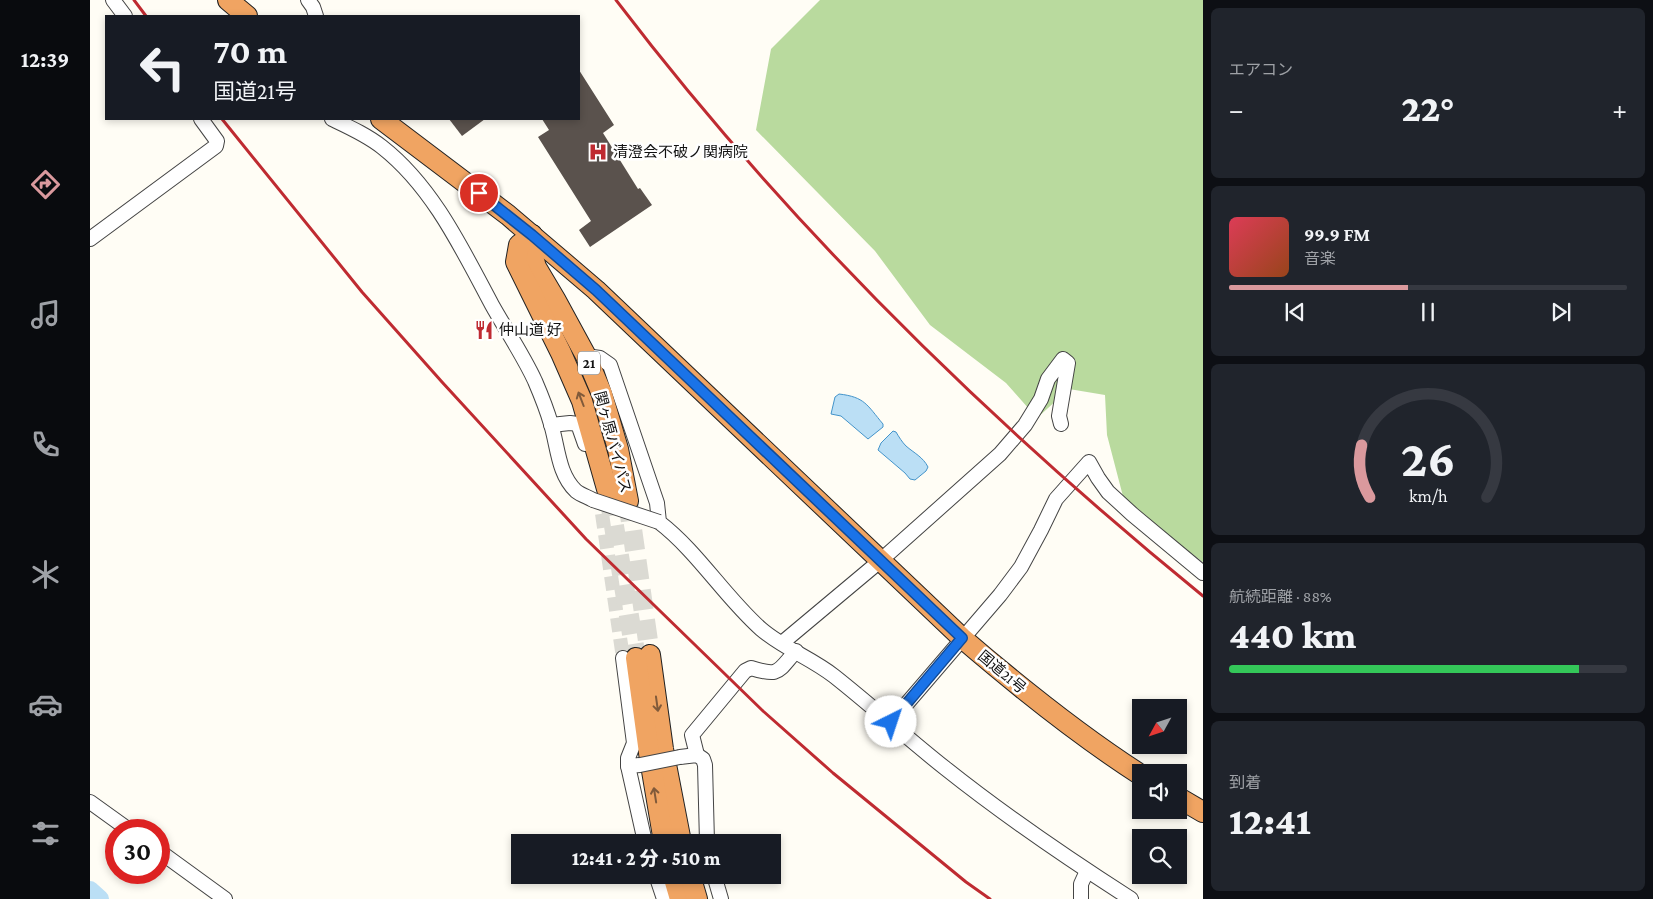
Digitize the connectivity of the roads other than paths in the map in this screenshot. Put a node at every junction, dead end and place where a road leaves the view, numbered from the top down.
1 (113, 0) edge
2 (228, 0) edge
3 (124, 15) edge
4 (246, 15) edge
5 (202, 120) edge
6 (334, 120) edge
7 (382, 120) edge
8 (524, 229) junction
9 (90, 239) edge
10 (596, 290) junction
11 (555, 298) junction
12 (586, 356) junction
13 (1061, 424) dead end
14 (551, 425) junction
15 (607, 496) junction
16 (659, 522) junction
17 (880, 561) junction
18 (1203, 573) edge
19 (962, 638) junction
20 (782, 643) junction
21 (796, 651) junction
22 (636, 657) junction
23 (891, 722) junction
24 (697, 755) junction
25 (634, 765) junction
26 (1132, 768) edge
27 (90, 802) edge
28 (1187, 803) edge
29 (1203, 812) edge
30 (114, 819) edge
31 (644, 834) edge
32 (663, 834) edge
33 (679, 834) edge
34 (707, 834) edge
35 (170, 860) edge
36 (1087, 871) junction
37 (659, 884) edge
38 (676, 884) edge
39 (693, 884) edge
40 (717, 884) edge
41 (225, 899) edge
42 (664, 899) edge
43 (680, 899) edge
44 (697, 899) edge
45 (721, 899) edge
46 (1081, 899) edge
47 (1131, 899) edge

1 - 3 street
2 - 4 highway
5 - 9 street
6 - 14 street
7 - 8 highway, 国道21号
8 - 10 highway, 国道21号
8 - 11 highway, 関ヶ原バイパス / 21
15 -> 8 highway, 関ヶ原バイパス / 21
10 - 11 highway
10 - 17 highway, 国道21号
11 - 12 highway, 関ヶ原バイパス / 21
12 - 15 highway, 関ヶ原バイパス / 21
12 - 16 street
13 - 17 street
14 - 15 street
14 - 15 street
15 - 16 street, bridge
16 - 20 street
17 - 19 highway, 国道21号
17 - 20 street
18 - 19 street
19 - 23 street
19 - 26 highway, 国道21号
20 - 21 street
21 - 23 street
21 - 24 street
22 - 25 street
32 -> 22 highway
22 -> 33 highway
23 - 36 street
24 - 25 street, bridge
24 - 34 street
25 - 31 street
27 - 30 street
28 - 29 highway
35 - 41 street
36 - 46 street
36 - 47 street
37 - 42 street
38 - 43 highway
39 - 44 highway
40 - 45 street

